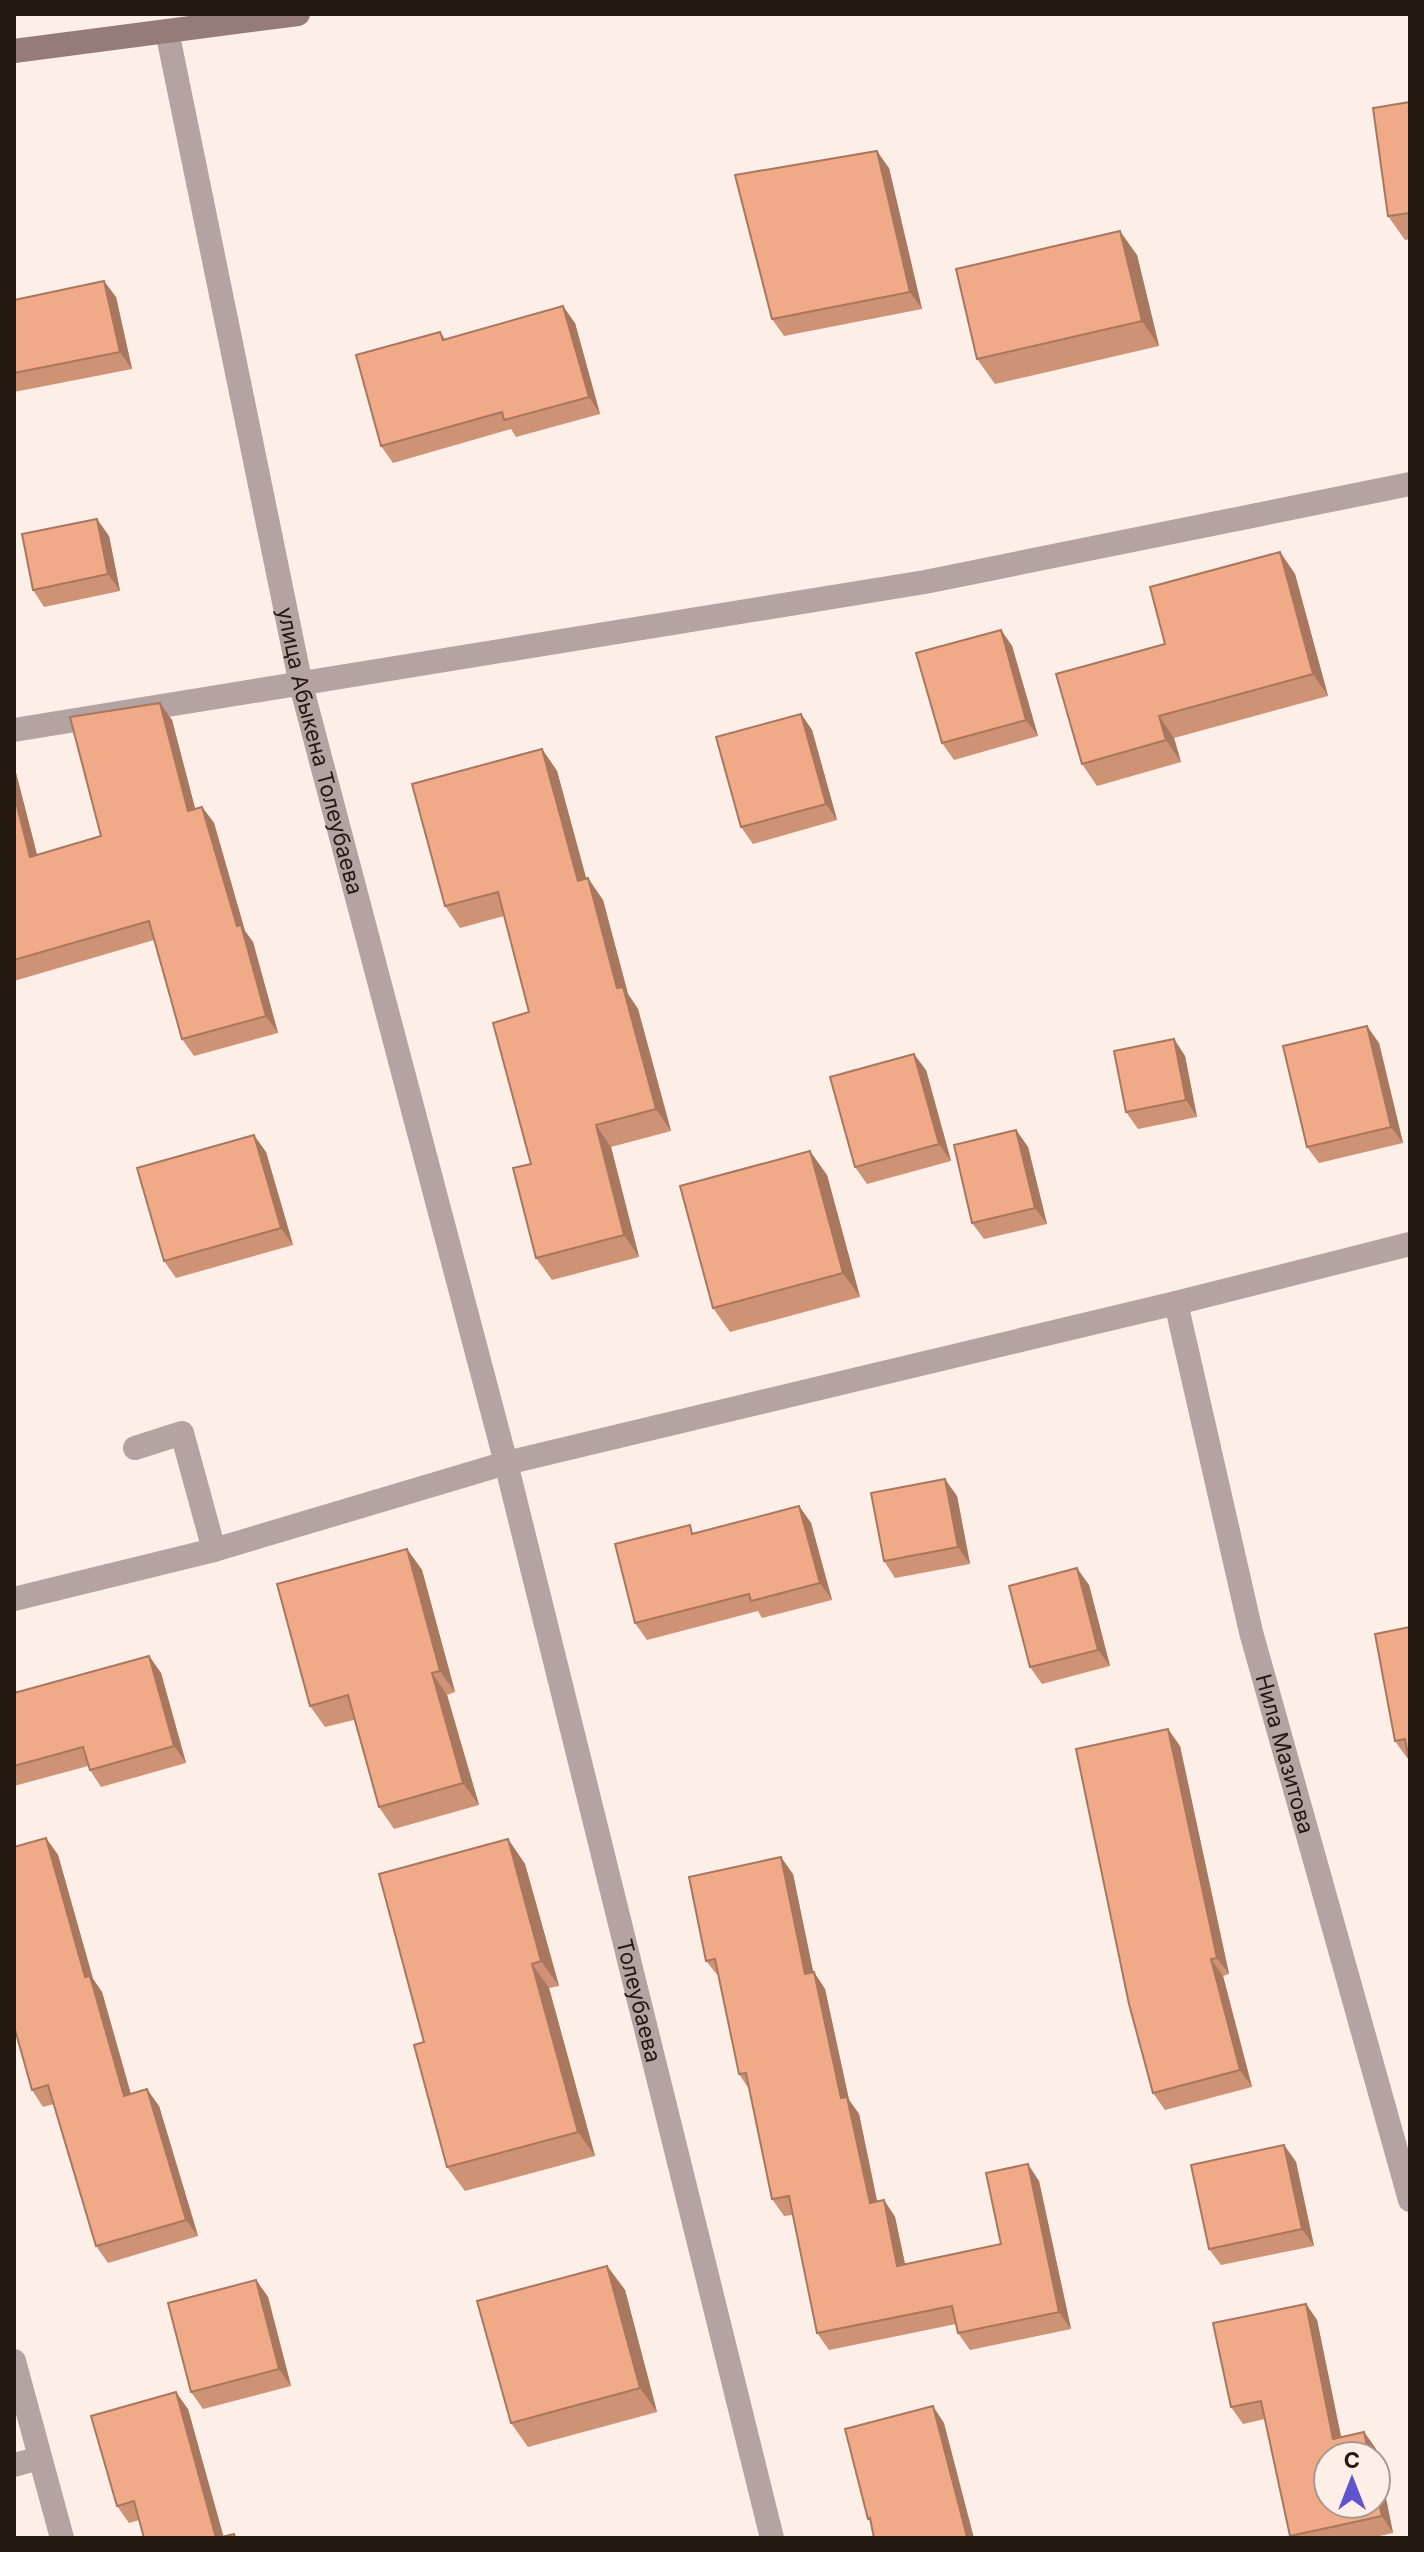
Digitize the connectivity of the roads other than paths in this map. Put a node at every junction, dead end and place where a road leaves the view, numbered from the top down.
1 (298, 14) edge
2 (167, 31) junction
3 (14, 51) edge
4 (1410, 484) edge
5 (301, 685) junction
6 (14, 730) edge
7 (1410, 1244) edge
8 (1176, 1303) junction
9 (135, 1448) dead end
10 (506, 1463) junction
11 (214, 1550) junction
12 (14, 1599) edge
13 (1410, 2200) edge
14 (14, 2361) edge
15 (40, 2458) junction
16 (14, 2465) edge
17 (62, 2538) edge
18 (772, 2538) edge

1 - 2 main road
2 - 3 main road
2 - 5 street, улица Абыкена Толеубаева
4 - 5 street
5 - 6 street
5 - 10 street, улица Абыкена Толеубаева
7 - 8 street
8 - 10 street
8 - 13 street, Нила Мазитова
9 - 11 street
10 - 11 street
10 - 18 street, Толеубаева
11 - 12 street
14 - 15 street
15 - 16 street
15 - 17 street

